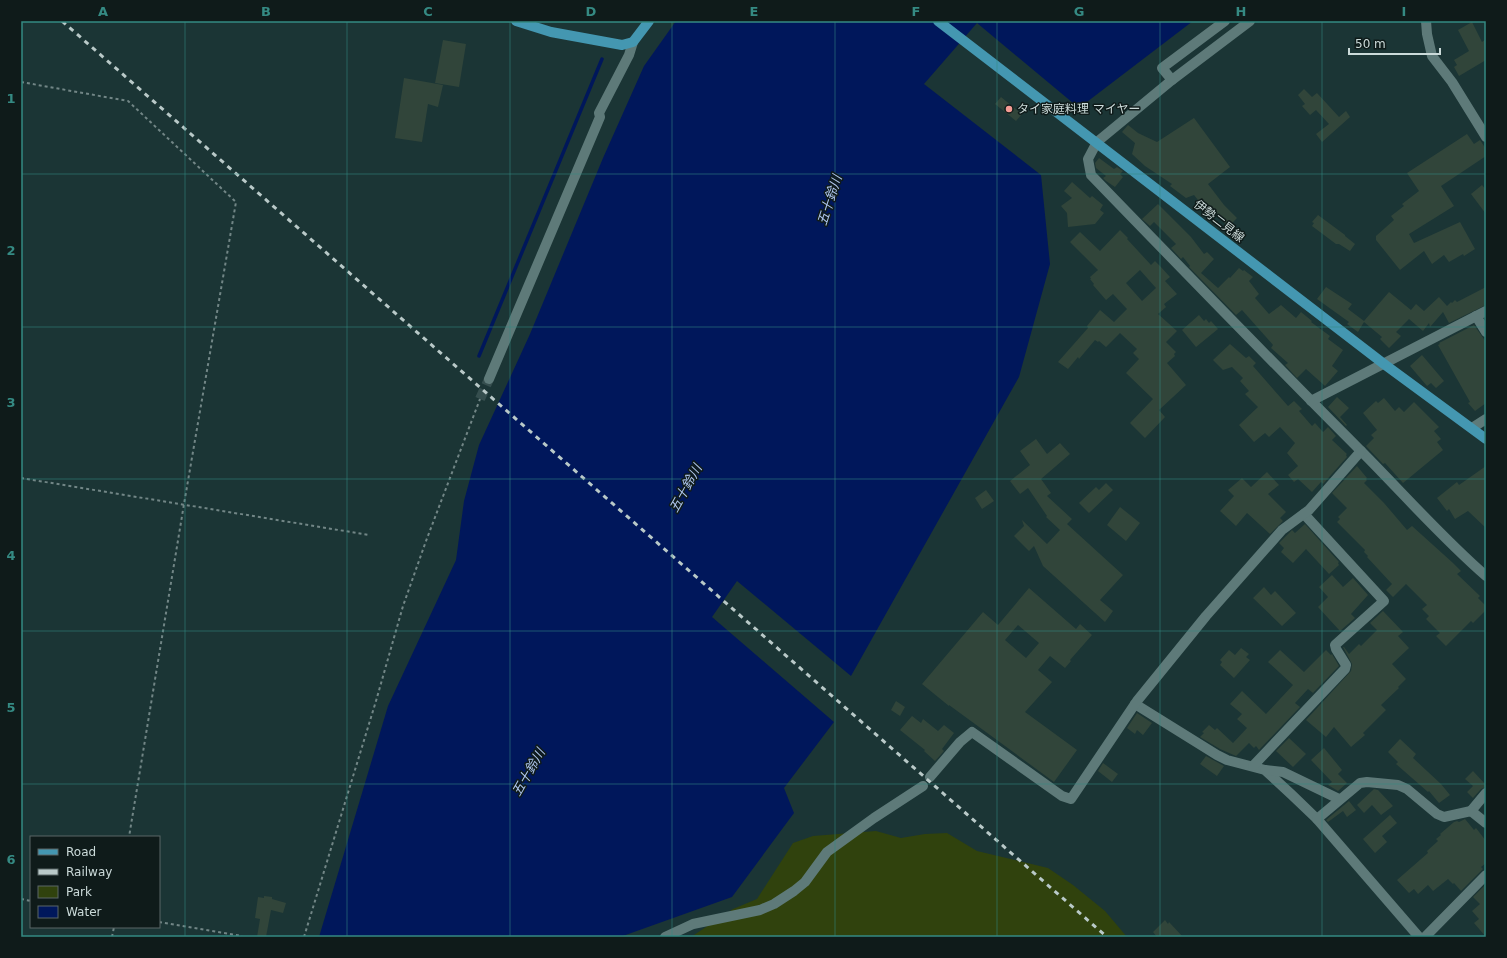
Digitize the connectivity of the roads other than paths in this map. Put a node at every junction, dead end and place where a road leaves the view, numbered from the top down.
1 (516, 21) edge
2 (649, 21) edge
3 (938, 21) edge
4 (1225, 21) edge
5 (1250, 21) edge
6 (1426, 21) edge
7 (633, 42) junction
8 (1172, 80) junction
9 (1486, 137) edge
10 (1096, 142) junction
11 (1486, 311) edge
12 (1476, 316) junction
13 (1486, 332) edge
14 (1384, 364) junction
15 (489, 379) tunnel mouth
16 (1311, 401) junction
17 (1486, 419) edge
18 (1472, 428) junction
19 (1486, 439) edge
20 (1361, 451) junction
21 (1304, 514) junction
22 (1486, 576) edge
23 (1135, 704) junction
24 (1253, 766) junction
25 (1265, 770) junction
26 (930, 777) dead end
27 (923, 786) dead end
28 (1486, 792) edge
29 (1340, 799) junction
30 (1471, 811) junction
31 (1317, 819) junction
32 (1486, 822) edge
33 (1486, 874) edge
34 (665, 937) edge
35 (1419, 937) edge
36 (1425, 937) edge

1 - 7 main road
2 - 7 main road
3 - 10 main road, 伊勢二見線
4 - 8 street
5 - 8 street
6 - 9 street
7 - 15 street
8 - 10 street
10 - 14 main road, 伊勢二見線
10 - 16 street
11 - 12 street
12 - 13 street
12 - 14 street
14 - 16 street
14 - 18 main road, 伊勢二見線
16 - 20 street
17 - 18 street
18 - 19 main road, 伊勢二見線
20 - 21 street
20 - 22 street
21 - 23 street
21 - 24 street
23 - 24 street
23 - 26 street
24 - 25 street
25 - 29 street
25 - 31 street
27 - 34 street
28 - 30 street
29 - 30 street
29 - 31 street
30 - 32 street
31 - 35 street
33 - 36 street

